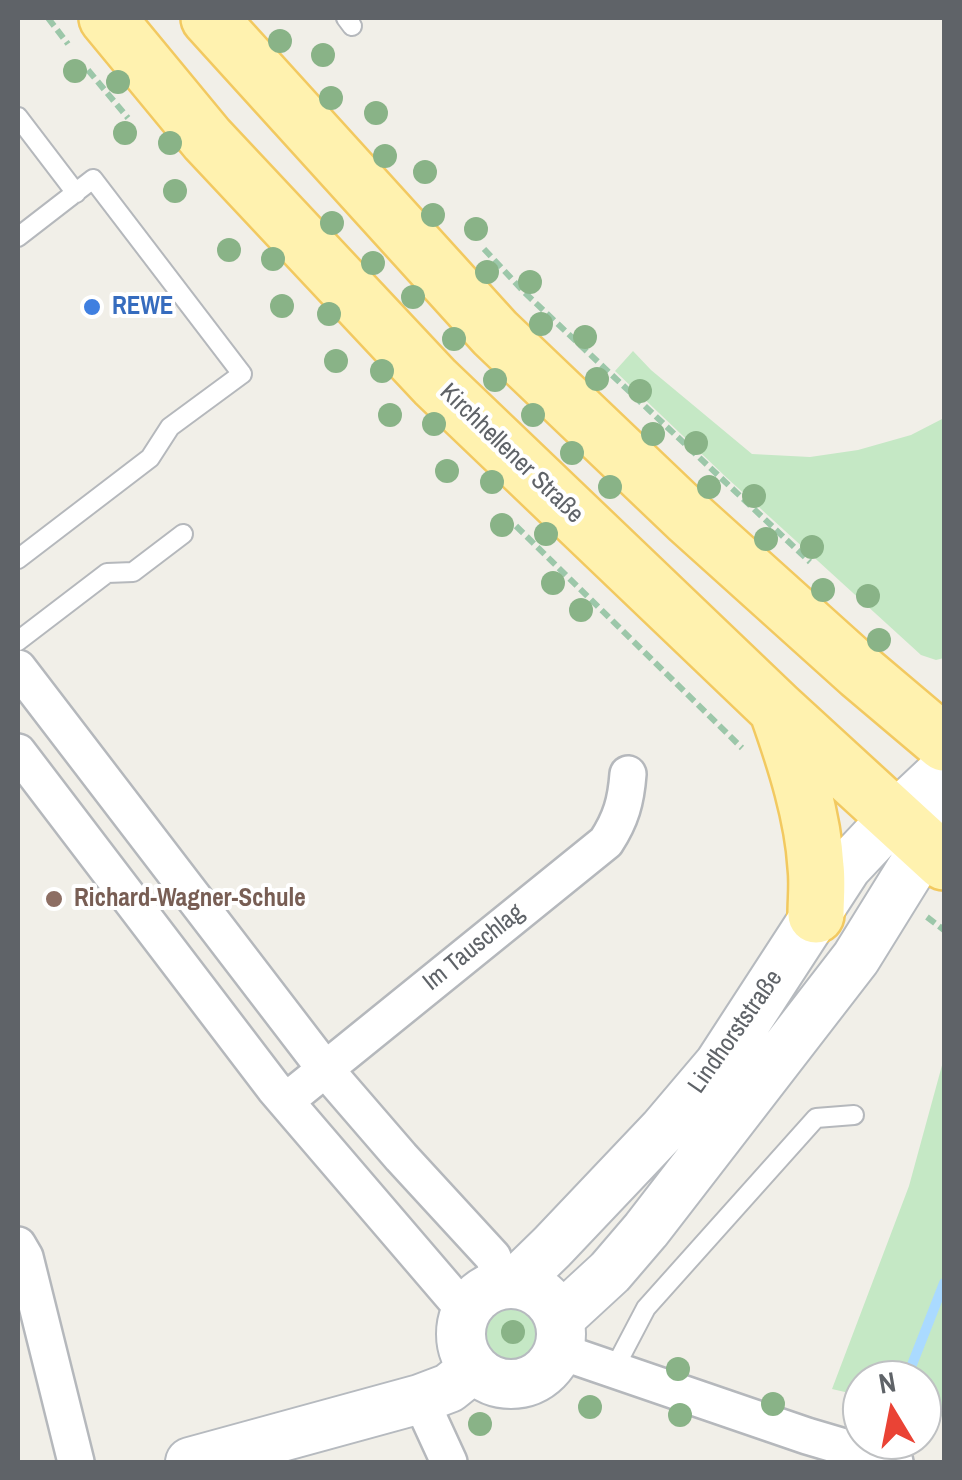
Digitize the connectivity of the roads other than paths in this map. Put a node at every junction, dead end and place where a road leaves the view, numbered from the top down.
1 (106, 18) edge
2 (209, 18) edge
3 (18, 116) edge
4 (76, 193) junction
5 (18, 237) edge
6 (183, 534) dead end
7 (18, 559) edge
8 (18, 642) edge
9 (20, 676) edge
10 (777, 709) junction
11 (944, 743) edge
12 (18, 752) edge
13 (944, 770) edge
14 (628, 774) dead end
15 (927, 830) edge
16 (816, 915) junction
17 (325, 1069) junction
18 (286, 1102) junction
19 (854, 1115) dead end
20 (18, 1246) edge
21 (508, 1284) junction
22 (466, 1312) junction
23 (559, 1335) junction
24 (474, 1368) junction
25 (614, 1370) junction
26 (420, 1400) junction
27 (76, 1462) edge
28 (190, 1462) edge
29 (449, 1462) edge
30 (896, 1462) edge

1 - 10 main road, Kirchhellener Straße
2 - 11 main road
3 - 4 lane
4 - 5 lane
4 - 7 lane
6 - 8 lane
9 - 17 street
10 - 15 main road, Kirchhellener Straße
10 - 16 main road
12 - 18 street
13 - 15 street, Lindhorststraße
14 - 17 street, Im Tauschlag
15 - 16 street, Lindhorststraße
15 - 23 street, Lindhorststraße
16 - 21 street, Lindhorststraße
17 - 18 street, Im Tauschlag
17 - 21 street
18 - 22 street
19 - 25 lane
20 - 27 street
21 - 22 street
21 - 23 street
22 - 24 street
23 - 24 street
23 - 25 street
24 - 26 street
25 - 30 street
26 - 28 street
26 - 29 street

